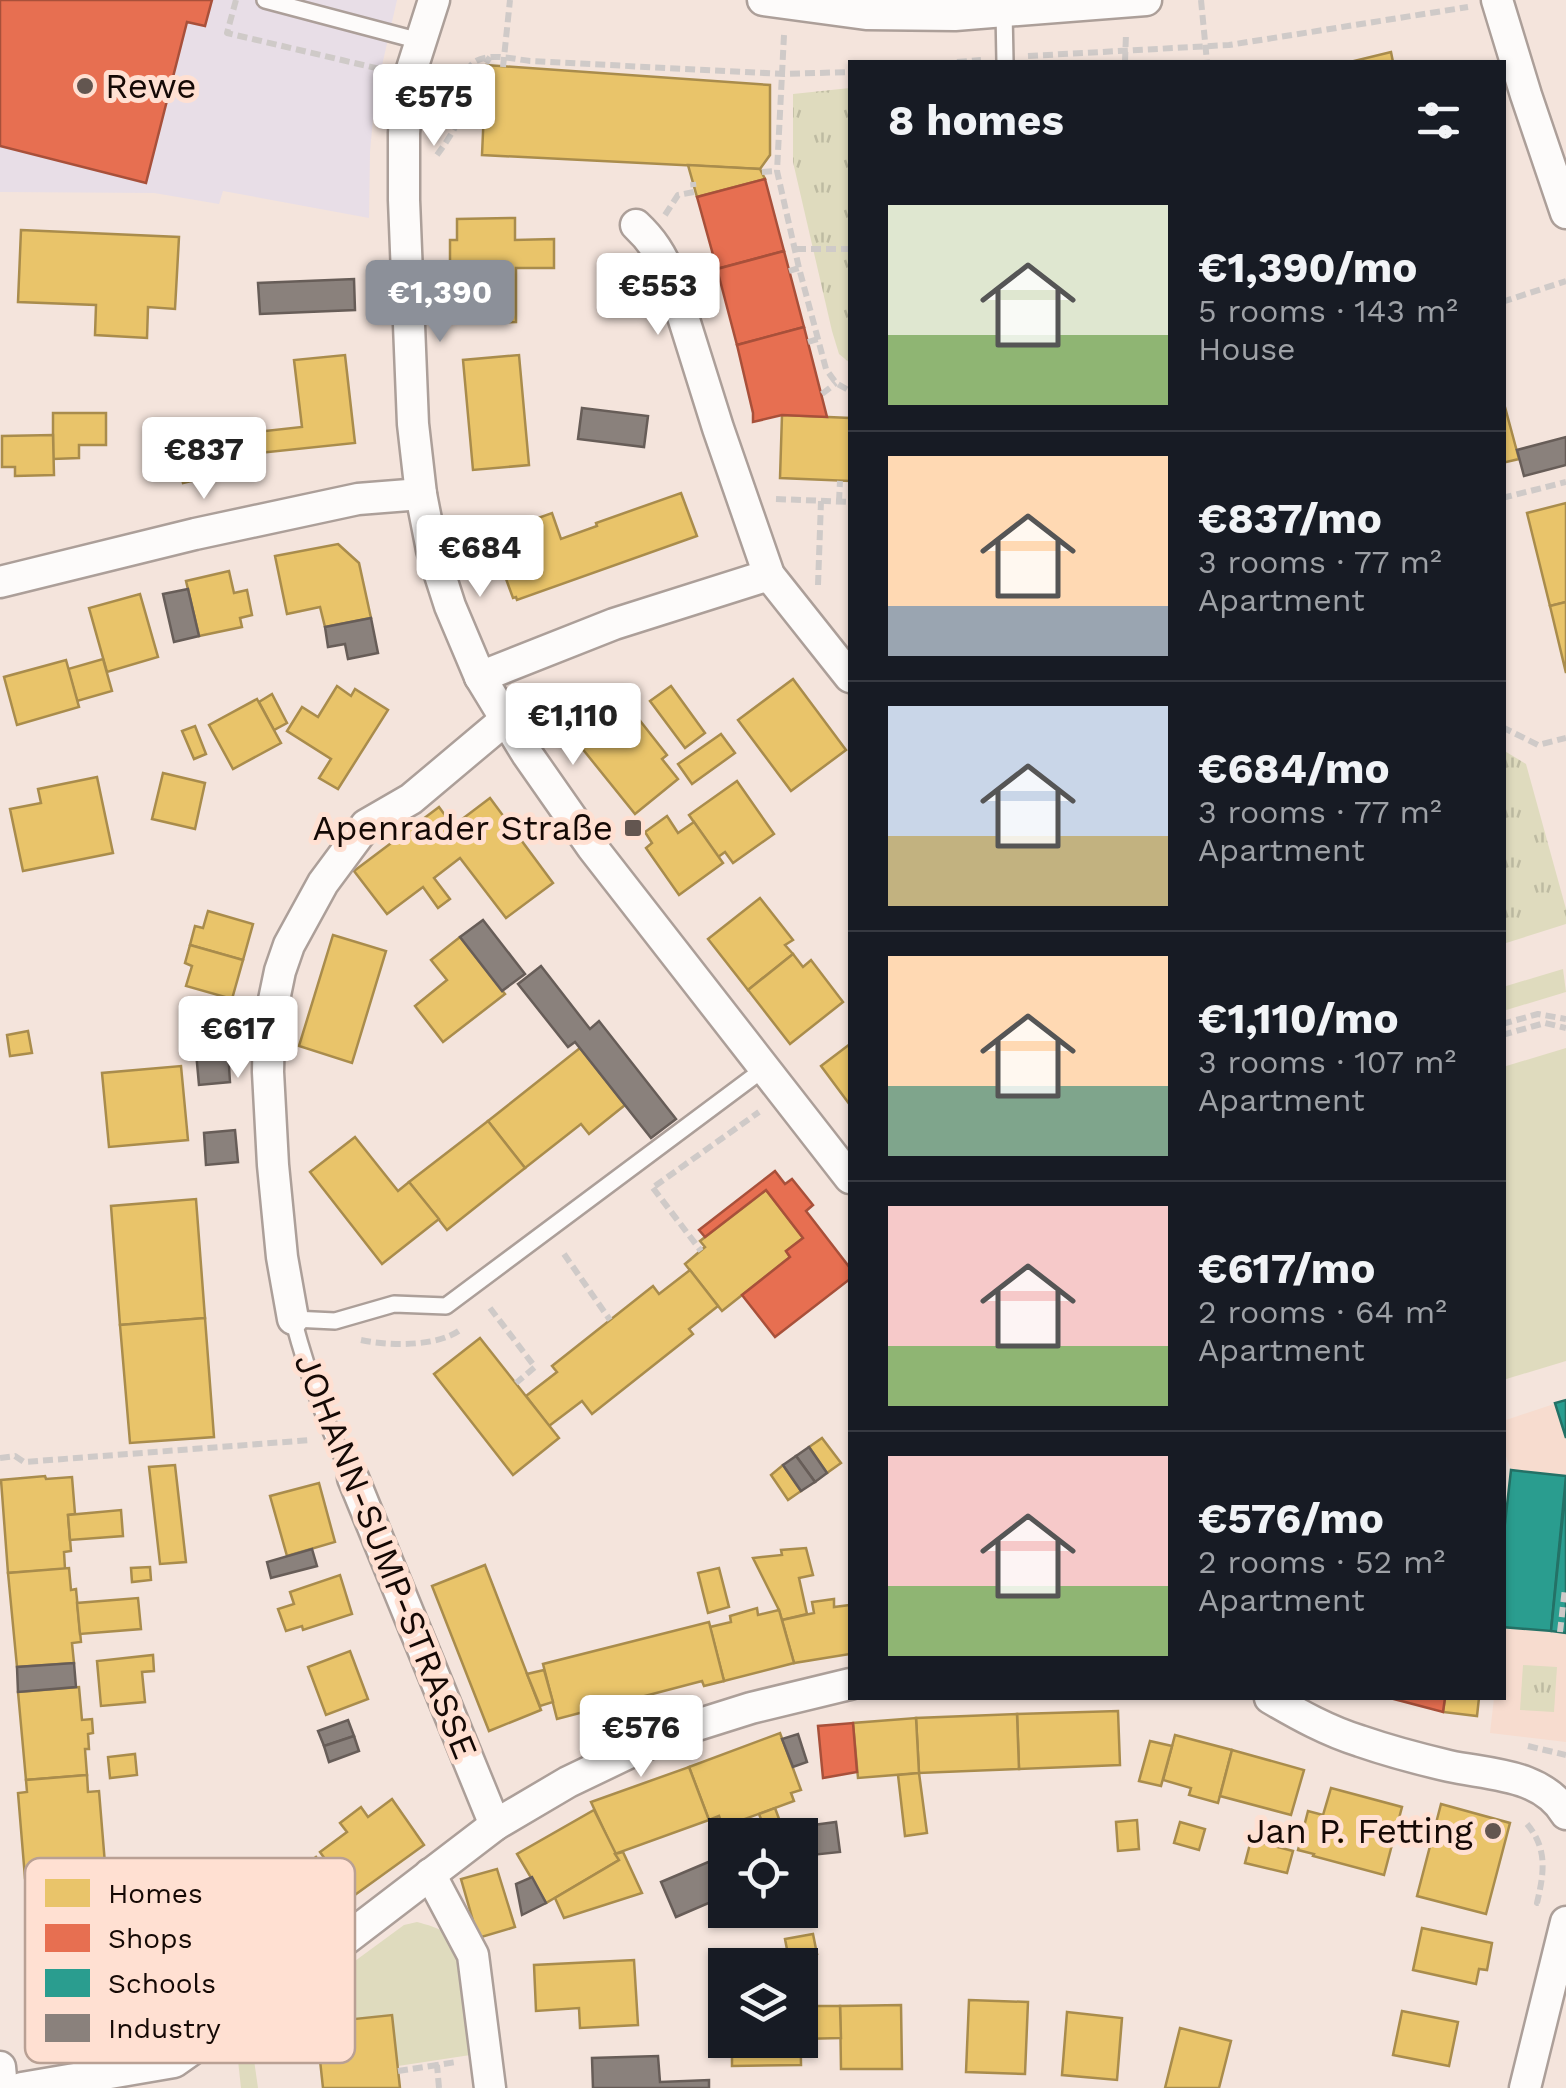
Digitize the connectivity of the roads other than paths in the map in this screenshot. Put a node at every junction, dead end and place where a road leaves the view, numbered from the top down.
1 (266, 0) edge
2 (434, 0) edge
3 (1146, 0) edge
4 (1497, 1) edge
5 (774, 2) edge
6 (1004, 11) junction
7 (420, 41) junction
8 (1005, 60) edge
9 (1566, 213) edge
10 (643, 231) road end
11 (422, 494) junction
12 (769, 574) junction
13 (0, 582) edge
14 (848, 674) edge
15 (480, 677) junction
16 (505, 720) junction
17 (765, 1068) junction
18 (848, 1175) edge
19 (293, 1319) junction
20 (354, 1478) joint
21 (848, 1684) edge
22 (1273, 1700) edge
23 (1566, 1814) edge
24 (495, 1825) junction
25 (430, 1874) junction
26 (1559, 1914) edge
27 (355, 1932) edge
28 (168, 2063) edge
29 (0, 2067) edge
30 (2, 2088) edge
31 (22, 2088) edge
32 (490, 2088) edge
33 (1525, 2088) edge

1 - 7 lane
2 - 7 street
3 - 6 street
4 - 9 street
5 - 6 street
6 - 8 lane
7 - 11 street
10 - 12 street
11 - 13 street
11 - 15 street
12 - 14 street
12 - 15 street
15 - 16 street
16 - 17 street
16 - 19 street, JOHANN-SUMP-STRASSE
17 - 18 street
17 - 19 lane
19 - 20 lane, JOHANN-SUMP-STRASSE
20 - 24 street, JOHANN-SUMP-STRASSE
21 - 24 street
22 - 23 street
24 - 25 street
25 - 27 street
25 - 32 street
26 - 33 street
28 - 31 street
29 - 30 street

